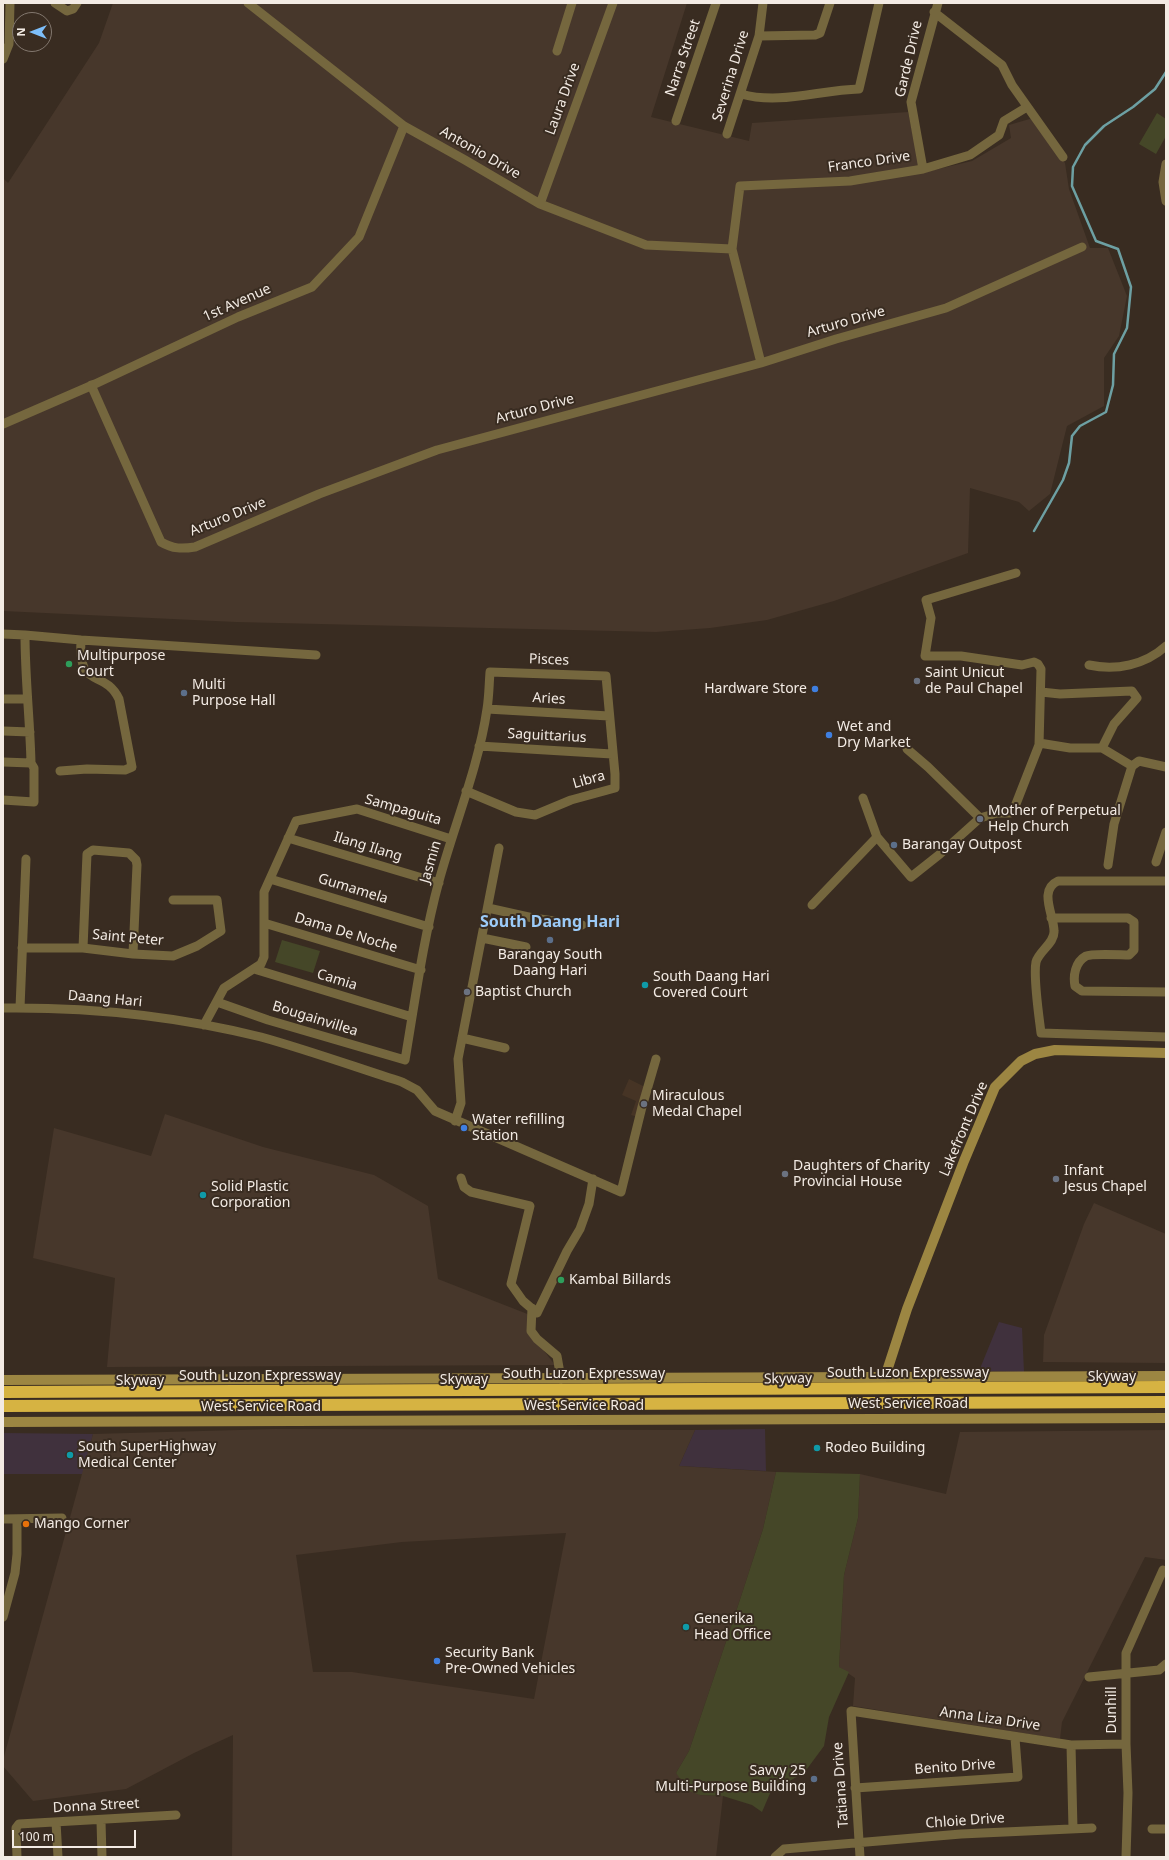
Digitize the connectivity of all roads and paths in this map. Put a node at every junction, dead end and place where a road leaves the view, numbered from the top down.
1 (10, 3) edge
2 (55, 3) edge
3 (77, 3) edge
4 (248, 3) edge
5 (572, 3) edge
6 (613, 3) edge
7 (716, 3) edge
8 (763, 3) edge
9 (830, 3) edge
10 (880, 3) edge
11 (938, 3) edge
12 (934, 12) junction
13 (760, 36) junction
14 (556, 51) dead end
15 (3, 59) edge
16 (741, 94) junction
17 (1027, 107) junction
18 (676, 121) dead end
19 (404, 126) junction
20 (727, 134) dead end
21 (1063, 157) dead end
22 (1166, 164) edge
23 (923, 169) junction
24 (1166, 201) edge
25 (540, 204) junction
26 (1082, 247) dead end
27 (732, 249) junction
28 (761, 363) junction
29 (91, 386) junction
30 (3, 424) edge
31 (1016, 573) dead end
32 (3, 634) edge
33 (21, 635) junction
34 (81, 640) junction
35 (1166, 646) edge
36 (316, 655) dead end
37 (1089, 665) dead end
38 (490, 672) joint
39 (606, 676) joint
40 (1041, 692) junction
41 (3, 699) edge
42 (27, 699) junction
43 (487, 709) junction
44 (609, 716) junction
45 (3, 731) edge
46 (30, 732) junction
47 (1038, 743) junction
48 (479, 746) junction
49 (1102, 748) junction
50 (907, 749) dead end
51 (612, 754) junction
52 (3, 762) edge
53 (31, 762) junction
54 (1132, 766) junction
55 (1166, 767) edge
56 (60, 772) dead end
57 (466, 791) junction
58 (863, 798) dead end
59 (3, 800) edge
60 (980, 818) junction
61 (1166, 832) edge
62 (877, 837) junction
63 (288, 838) junction
64 (452, 839) junction
65 (499, 848) dead end
66 (26, 859) dead end
67 (1156, 862) dead end
68 (1108, 865) dead end
69 (270, 879) junction
70 (1166, 881) edge
71 (439, 882) junction
72 (173, 900) dead end
73 (812, 905) dead end
74 (488, 908) junction
75 (1051, 918) junction
76 (264, 923) junction
77 (582, 926) dead end
78 (429, 927) junction
79 (482, 938) junction
80 (526, 947) dead end
81 (22, 948) junction
82 (83, 948) junction
83 (133, 954) junction
84 (254, 969) junction
85 (421, 970) junction
86 (1166, 992) edge
87 (217, 1002) junction
88 (3, 1008) edge
89 (20, 1008) junction
90 (412, 1017) junction
91 (204, 1025) junction
92 (1166, 1037) edge
93 (462, 1038) junction
94 (505, 1048) dead end
95 (1166, 1053) edge
96 (656, 1059) dead end
97 (405, 1060) joint
98 (455, 1121) junction
99 (461, 1178) dead end
100 (594, 1179) junction
101 (532, 1308) junction
102 (1166, 1376) edge
103 (885, 1377) junction
104 (561, 1378) junction
105 (3, 1380) edge
106 (1166, 1387) edge
107 (3, 1392) edge
108 (1166, 1392) edge
109 (3, 1397) edge
110 (1166, 1402) edge
111 (3, 1406) edge
112 (1166, 1408) edge
113 (3, 1413) edge
114 (1166, 1418) edge
115 (3, 1422) edge
116 (62, 1518) dead end
117 (3, 1519) edge
118 (17, 1519) junction
119 (1163, 1570) dead end
120 (1162, 1582) edge
121 (3, 1617) edge
122 (1166, 1664) edge
123 (1126, 1674) junction
124 (1089, 1677) dead end
125 (850, 1711) joint
126 (1015, 1738) junction
127 (1126, 1744) junction
128 (1071, 1745) junction
129 (855, 1788) junction
130 (176, 1815) dead end
131 (101, 1821) junction
132 (56, 1822) junction
133 (1092, 1828) dead end
134 (1073, 1829) junction
135 (1152, 1829) dead end
136 (1166, 1829) edge
137 (859, 1842) junction
138 (17, 1857) edge
139 (58, 1857) edge
140 (102, 1857) edge
141 (775, 1857) edge
142 (860, 1857) edge
143 (1126, 1857) edge

1 - 15 street
2 - 3 street
4 - 19 street, Antonio Drive
5 - 14 street
6 - 25 street, Laura Drive
7 - 18 street, Narra Street
8 - 13 street, Severina Drive
9 - 13 street
10 - 16 street
11 - 12 street, Garde Drive
12 - 17 street
12 - 23 street, Garde Drive
13 - 16 street, Severina Drive
16 - 20 street, Severina Drive
17 - 21 street
17 - 23 street, Franco Drive
19 - 25 street, Antonio Drive
19 - 29 street, 1st Avenue
22 - 24 street
23 - 27 street, Franco Drive
25 - 27 street, Antonio Drive
26 - 28 street, Arturo Drive
27 - 28 street, Franco Drive
28 - 29 street, Arturo Drive
29 - 30 street, 1st Avenue
31 - 40 street
32 - 33 street
33 - 34 street
33 - 42 street
34 - 36 street
34 - 56 street
35 - 37 street
38 - 39 street, Pisces
38 - 43 street, Jasmin
39 - 44 street, Libra
40 - 47 street
40 - 49 street
41 - 42 street
42 - 46 street
43 - 44 street, Aries
43 - 48 street, Jasmin
44 - 51 street, Libra
45 - 46 street
46 - 53 street
47 - 49 street
47 - 60 street
48 - 51 street, Saguittarius
48 - 57 street, Jasmin
49 - 54 street
50 - 60 street
51 - 57 street, Libra
52 - 53 street
53 - 59 street
54 - 55 street
54 - 68 street
57 - 64 street, Jasmin
58 - 62 street
60 - 62 street
61 - 67 street
62 - 73 street
63 - 64 street, Sampaguita
63 - 69 street, Sampaguita
63 - 71 street, Ilang Ilang
64 - 71 street, Jasmin
65 - 74 street
66 - 81 street
69 - 76 street, Sampaguita
69 - 78 street, Gumamela
70 - 75 street
71 - 78 street, Jasmin
72 - 83 street, Saint Peter
74 - 77 street
74 - 79 street
75 - 86 street
75 - 92 street
76 - 84 street, Sampaguita
76 - 85 street, Dama De Noche
78 - 85 street, Jasmin
79 - 80 street
79 - 93 street
81 - 82 street, Saint Peter
81 - 89 street
82 - 83 street, Saint Peter
82 - 83 street
84 - 87 street, Sampaguita
84 - 90 street, Camia
85 - 90 street, Jasmin
87 - 91 street, Sampaguita
87 - 97 street, Bougainvillea
88 - 89 street, Daang Hari
89 - 91 street, Daang Hari
90 - 97 street, Jasmin
91 - 98 street, Daang Hari
93 - 94 street
93 - 98 street
95 - 103 main road, Lakefront Drive
96 - 100 street, Daang Hari
98 - 100 street, Daang Hari
99 - 101 street
100 - 101 street
101 - 104 street
102 - 103 main road
103 - 104 main road
104 - 105 main road
106 - 107 highway, South Luzon Expressway
108 - 109 highway, Skyway
110 - 111 highway, Skyway
112 - 113 highway
114 - 115 main road, West Service Road
116 - 118 street
117 - 118 street
118 - 121 street
119 - 120 street, Dunhill
120 - 123 street, Dunhill
122 - 123 street
123 - 124 street
123 - 127 street, Dunhill
125 - 126 street, Anna Liza Drive
125 - 129 street, Tatiana Drive
126 - 128 street, Anna Liza Drive
126 - 129 street, Benito Drive
127 - 128 street, Anna Liza Drive
127 - 143 street, Dunhill
128 - 134 street
129 - 137 street, Tatiana Drive
130 - 131 street, Donna Street
131 - 132 street, Donna Street
131 - 140 street
132 - 138 street, Donna Street
132 - 139 street
133 - 134 street, Chloie Drive
134 - 137 street, Chloie Drive
135 - 136 street
137 - 141 street, Chloie Drive
137 - 142 street, Tatiana Drive

